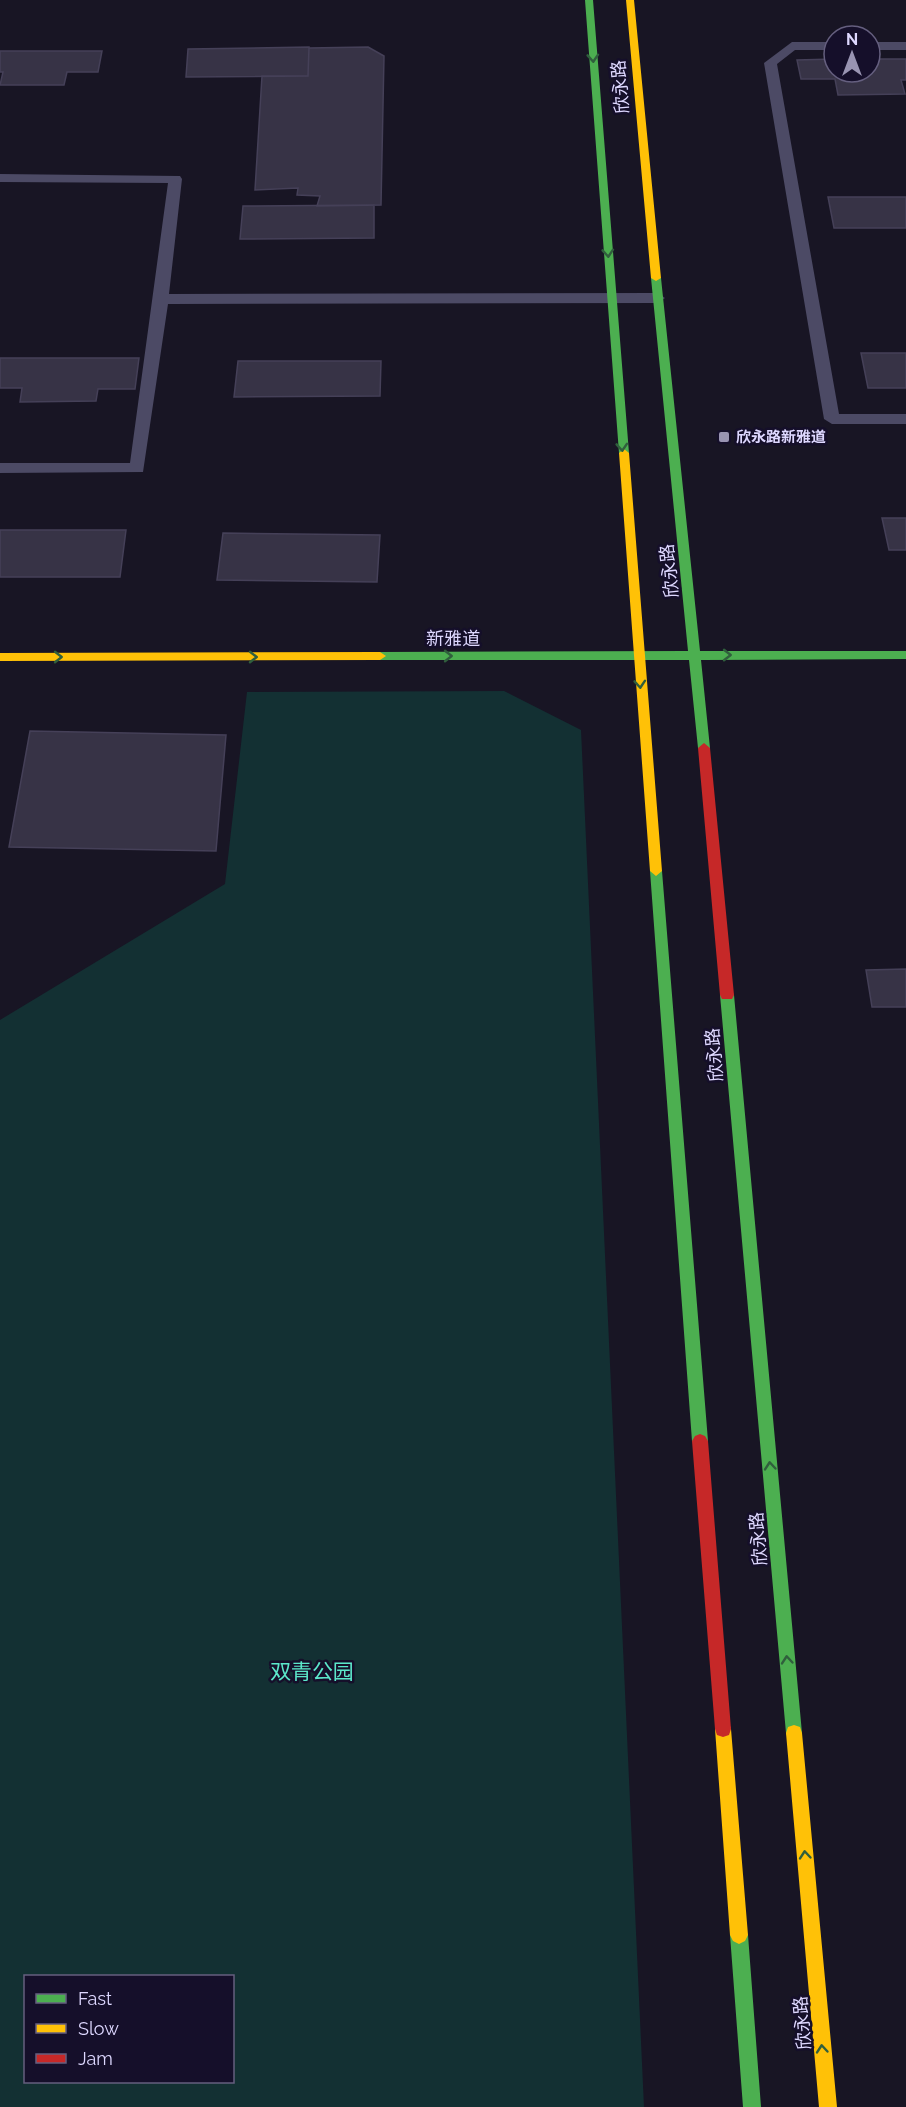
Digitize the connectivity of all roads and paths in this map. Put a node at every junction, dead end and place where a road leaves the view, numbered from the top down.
1 (589, 0) edge
2 (630, 0) edge
3 (822, 46) edge
4 (882, 46) edge
5 (906, 46) edge
6 (0, 178) edge
7 (611, 298) junction
8 (658, 298) junction
9 (161, 299) junction
10 (906, 419) edge
11 (0, 468) edge
12 (696, 655) junction
13 (906, 655) edge
14 (638, 656) junction
15 (0, 657) edge
16 (752, 2107) edge
17 (828, 2107) edge

1 -> 7 street, 欣永路
2 - 8 street, 欣永路
3 - 10 lane
4 - 5 lane
6 - 9 lane
7 - 8 lane
7 - 9 lane
7 -> 14 street, 欣永路
8 - 12 street, 欣永路
9 - 11 lane
12 -> 13 street, 新雅道
12 - 14 street, 新雅道
17 -> 12 street, 欣永路
15 -> 14 street, 新雅道
14 -> 16 street, 欣永路

